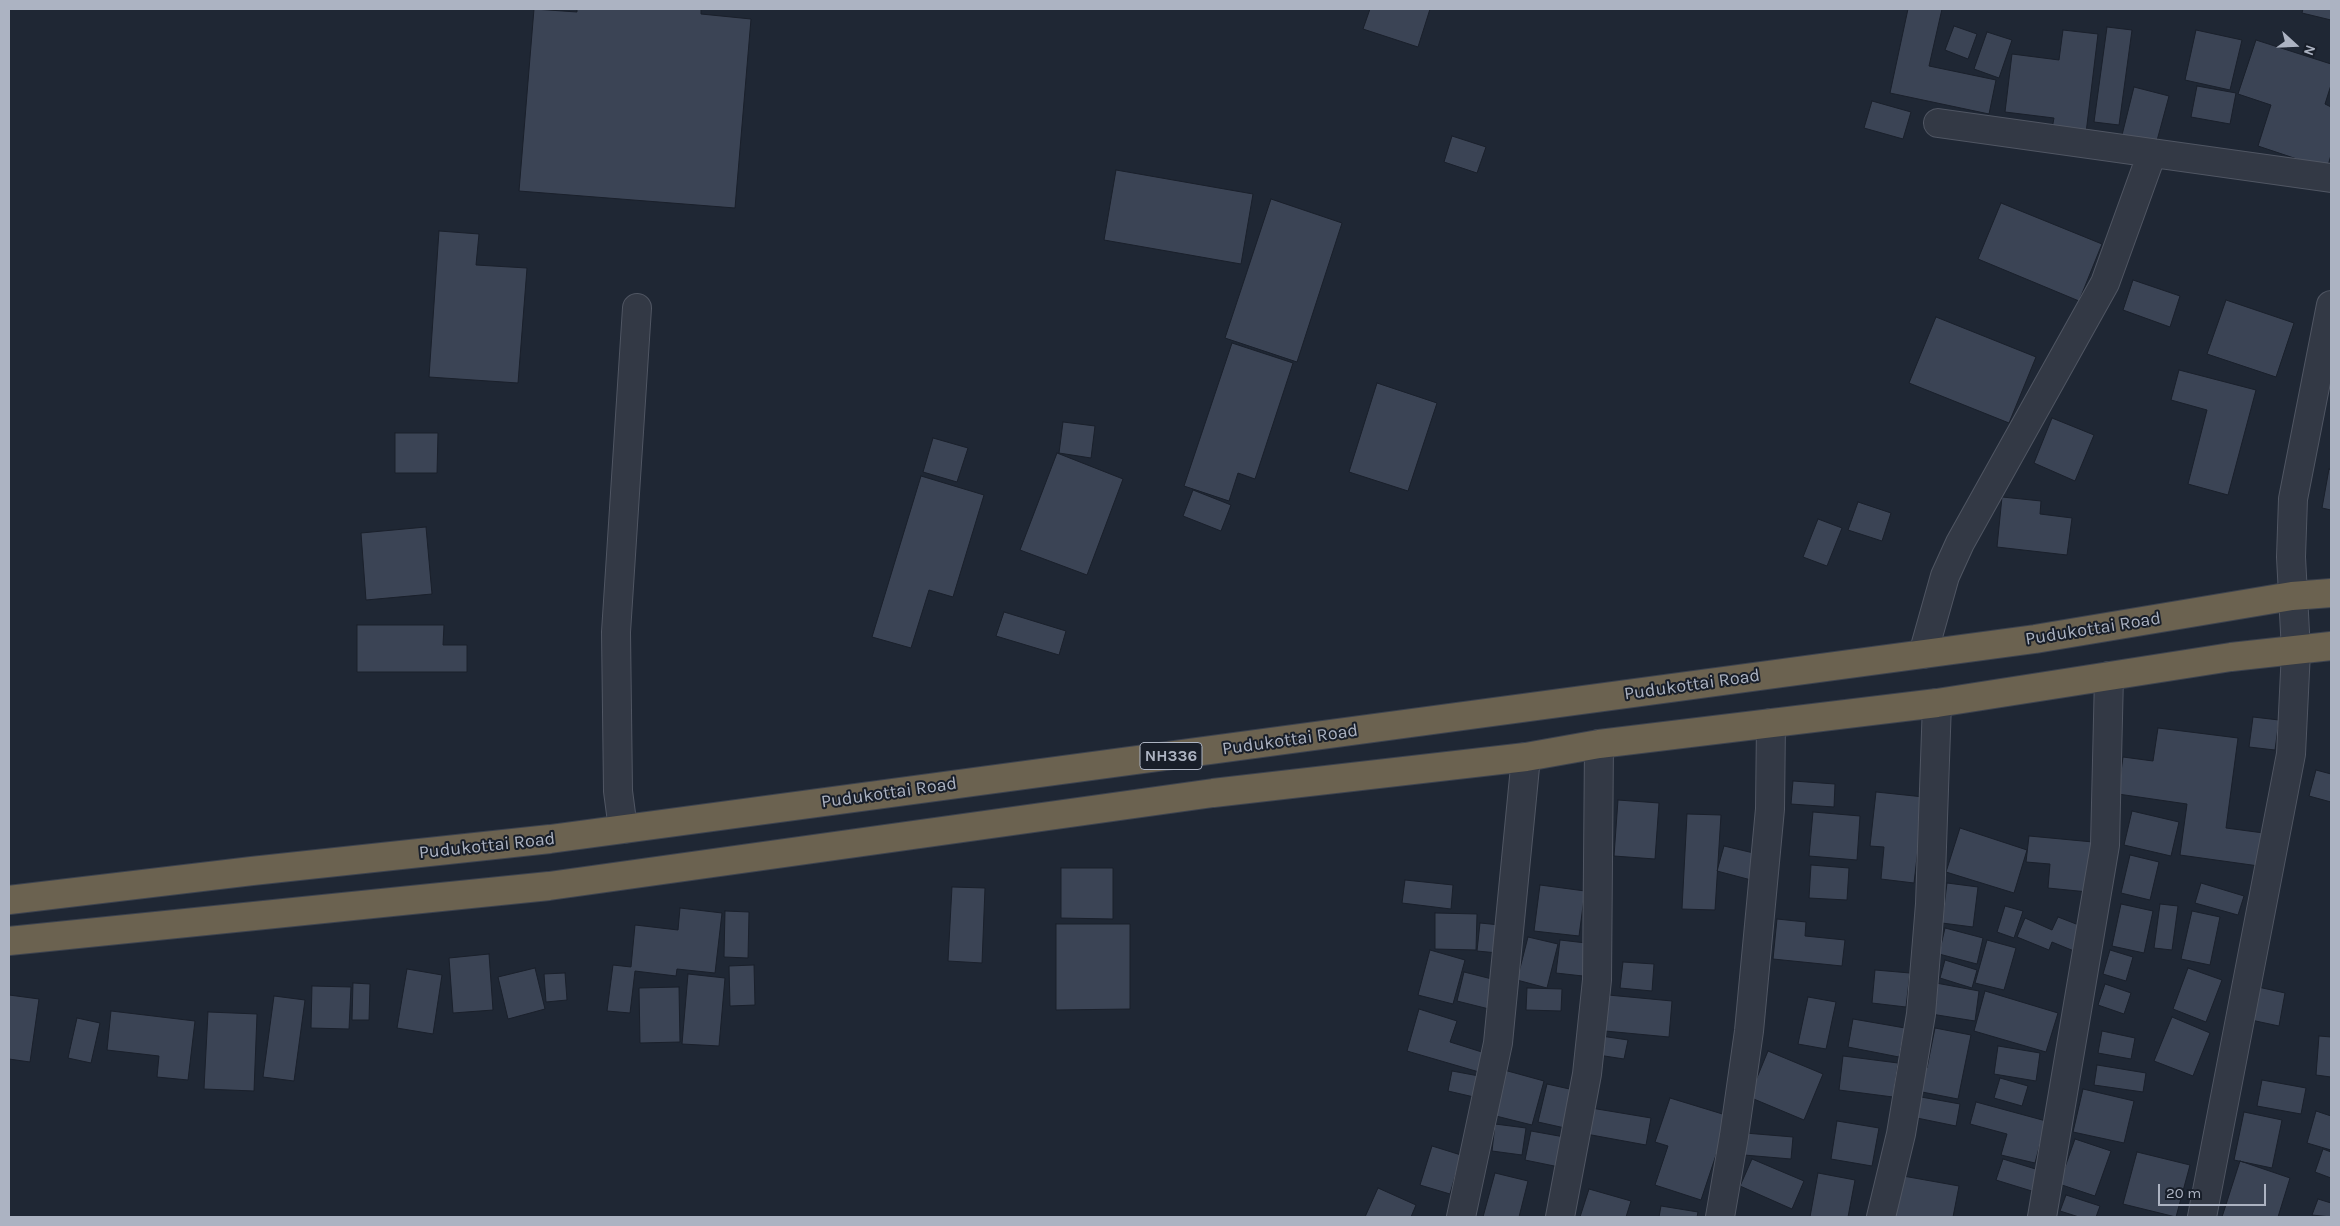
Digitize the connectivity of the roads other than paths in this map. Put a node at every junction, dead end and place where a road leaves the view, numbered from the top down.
1 (1938, 123) dead end
2 (2152, 153) junction
3 (2331, 178) edge
4 (2331, 305) edge
5 (636, 308) dead end
6 (2331, 593) edge
7 (2292, 596) junction
8 (2331, 646) edge
9 (2296, 651) junction
10 (1923, 654) junction
11 (2109, 676) junction
12 (1937, 703) junction
13 (1771, 723) junction
14 (1599, 744) junction
15 (1526, 756) junction
16 (623, 829) junction
17 (9, 900) edge
18 (9, 941) edge
19 (1461, 1217) edge
20 (1560, 1217) edge
21 (1720, 1217) edge
22 (1881, 1217) edge
23 (2042, 1217) edge
24 (2202, 1217) edge

1 - 2 street
2 - 3 street
2 - 10 street
4 - 7 street
5 - 16 street
6 - 7 highway, Pudukottai Road / NH336
7 - 9 street
7 - 10 highway, Pudukottai Road / NH336
8 - 9 highway, NH336
9 - 11 highway, NH336
9 - 24 street
10 - 16 highway, Pudukottai Road / NH336
11 - 12 highway, NH336
11 - 23 street
12 - 13 highway, NH336
12 - 22 street
13 - 14 highway, NH336
13 - 21 street
14 - 15 highway, NH336
14 - 20 street
15 - 18 highway, NH336
15 - 19 street
16 - 17 highway, Pudukottai Road / NH336

